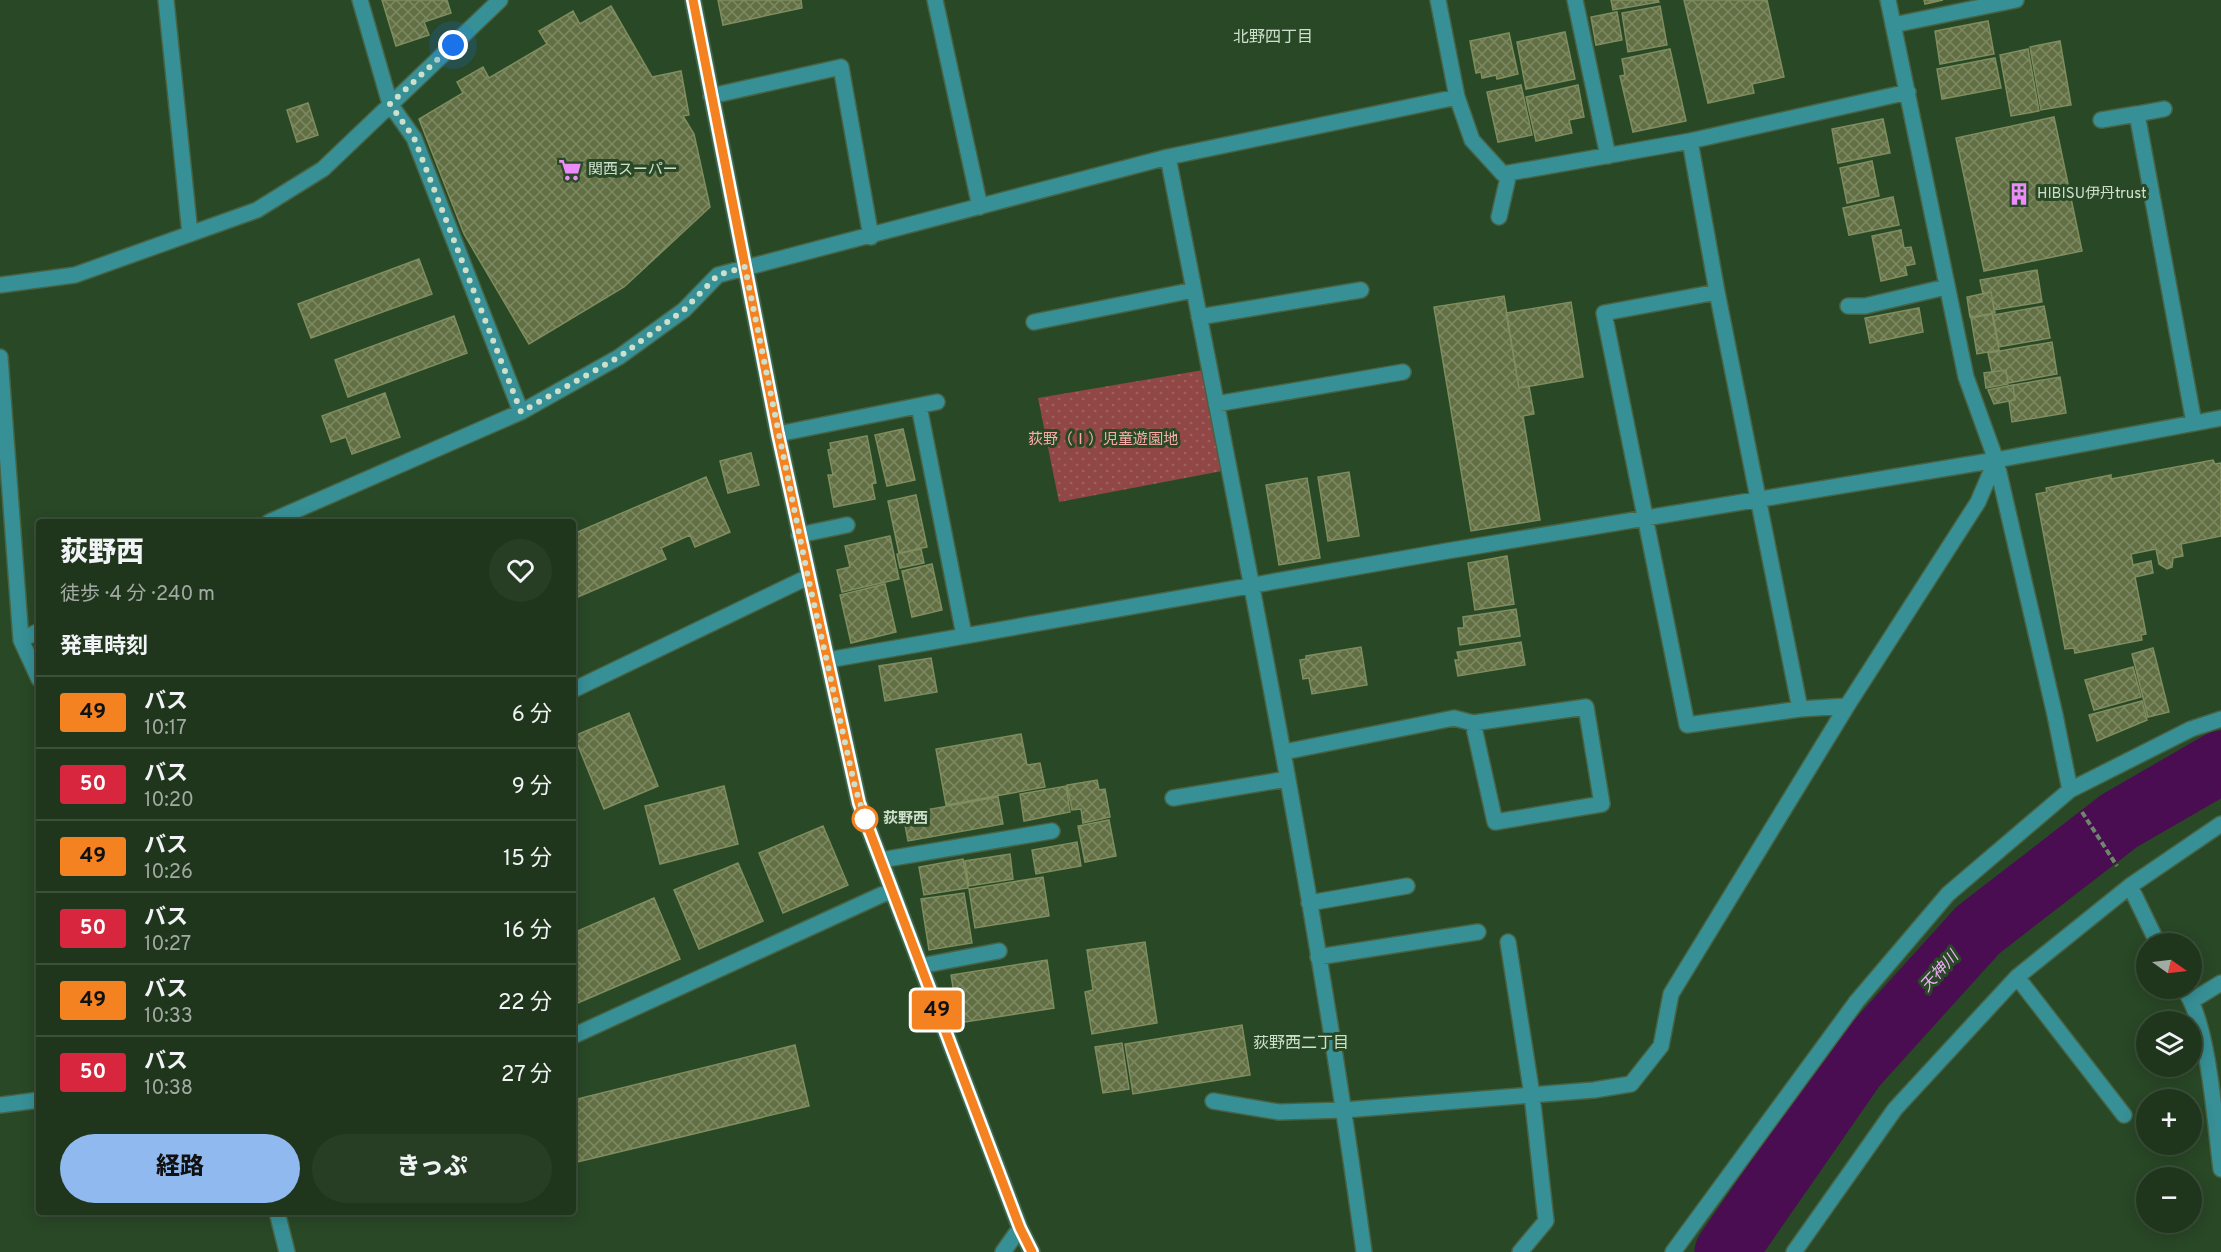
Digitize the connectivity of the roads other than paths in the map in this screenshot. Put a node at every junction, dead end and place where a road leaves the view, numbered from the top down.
1 (166, 0) edge
2 (360, 0) edge
3 (500, 0) edge
4 (693, 0) edge
5 (935, 0) edge
6 (1438, 0) edge
7 (1575, 0) edge
8 (1888, 0) edge
9 (2016, 0) edge
10 (1893, 24) junction
11 (1908, 92) junction
12 (711, 96) junction
13 (1457, 97) junction
14 (390, 104) junction
15 (2164, 109) dead end
16 (2137, 114) junction
17 (2101, 120) dead end
18 (1690, 141) junction
19 (1608, 156) junction
20 (1168, 157) junction
21 (1509, 173) junction
22 (980, 207) junction
23 (1499, 217) dead end
24 (190, 234) junction
25 (871, 237) junction
26 (745, 267) junction
27 (0, 285) edge
28 (1946, 287) junction
29 (1194, 290) junction
30 (1361, 290) dead end
31 (1717, 292) junction
32 (1848, 306) dead end
33 (1199, 317) junction
34 (1034, 322) dead end
35 (0, 357) edge
36 (1403, 372) dead end
37 (937, 402) dead end
38 (1216, 404) junction
39 (919, 406) junction
40 (521, 412) junction
41 (2221, 418) edge
42 (2194, 423) junction
43 (778, 434) junction
44 (1996, 460) junction
45 (1759, 498) junction
46 (1643, 517) junction
47 (276, 519) edge
48 (847, 525) dead end
49 (799, 535) junction
50 (808, 577) junction
51 (1252, 584) junction
52 (36, 632) edge
53 (964, 635) junction
54 (21, 640) junction
55 (828, 660) junction
56 (36, 672) edge
57 (576, 689) edge
58 (1847, 706) junction
59 (1800, 709) junction
60 (2221, 719) edge
61 (1473, 723) junction
62 (1284, 752) junction
63 (1287, 779) junction
64 (2070, 790) junction
65 (1173, 798) dead end
66 (2221, 824) edge
67 (1052, 831) dead end
68 (881, 861) junction
69 (2126, 880) junction
70 (1407, 886) dead end
71 (892, 890) junction
72 (1309, 903) junction
73 (1478, 932) dead end
74 (2152, 933) edge
75 (1508, 942) dead end
76 (999, 951) dead end
77 (1318, 957) junction
78 (921, 966) junction
79 (2017, 977) junction
80 (2221, 984) edge
81 (2202, 990) edge
82 (2190, 999) edge
83 (576, 1035) edge
84 (1532, 1095) junction
85 (36, 1100) edge
86 (1213, 1101) dead end
87 (0, 1105) edge
88 (1344, 1110) junction
89 (2124, 1115) dead end
90 (2218, 1119) edge
91 (2221, 1169) edge
92 (278, 1215) edge
93 (1020, 1228) junction
94 (287, 1252) edge
95 (1004, 1252) edge
96 (1032, 1252) edge
97 (1364, 1252) edge
98 (1520, 1252) edge
99 (1673, 1252) edge
100 (1794, 1252) edge

1 - 24 street
2 - 14 street
3 - 14 street
4 - 12 street
5 - 22 street
6 - 13 street
7 - 19 street
8 - 10 street
9 - 10 street
10 - 11 street
11 - 18 street
11 - 28 street
12 - 25 street
12 - 26 street
13 - 20 street
13 - 21 street
14 - 24 street
14 - 40 street
15 - 16 street
16 - 17 street
16 - 42 street
18 - 19 street
18 - 31 street
19 - 21 street
20 - 22 street
20 - 29 street
21 - 23 street
22 - 25 street
24 - 27 street
25 - 26 street
26 - 40 street
26 - 43 street
28 - 32 street
28 - 44 street
29 - 33 street
29 - 34 street
30 - 33 street
31 - 45 street
31 - 46 street
33 - 38 street
35 - 54 street
36 - 38 street
37 - 39 street
38 - 51 street
39 - 43 street
39 - 53 street
40 - 47 street
41 - 42 street
42 - 44 street
43 - 49 street
44 - 45 street
44 - 58 street
44 - 64 street
45 - 46 street
45 - 59 street
46 - 51 street
46 - 59 street
48 - 49 street
49 - 50 street
50 - 55 street
50 - 57 street
51 - 53 street
51 - 62 street
52 - 54 street
53 - 55 street
54 - 56 street
55 - 68 street
58 - 59 street
58 - 84 street
60 - 64 street
61 - 61 street
61 - 62 street
62 - 63 street
63 - 65 street
63 - 72 street
64 - 99 street
66 - 69 street
67 - 68 street
68 - 71 street
69 - 74 street
69 - 79 street
70 - 72 street
71 - 78 street
71 - 83 street
72 - 77 street
73 - 77 street
75 - 84 street
76 - 78 street
77 - 88 street
78 - 93 street
79 - 89 street
79 - 100 street
80 - 81 street
82 - 90 street
84 - 88 street
84 - 98 street
85 - 87 street
86 - 88 street
88 - 97 street
90 - 91 street
92 - 94 street
93 - 95 street
93 - 96 street

